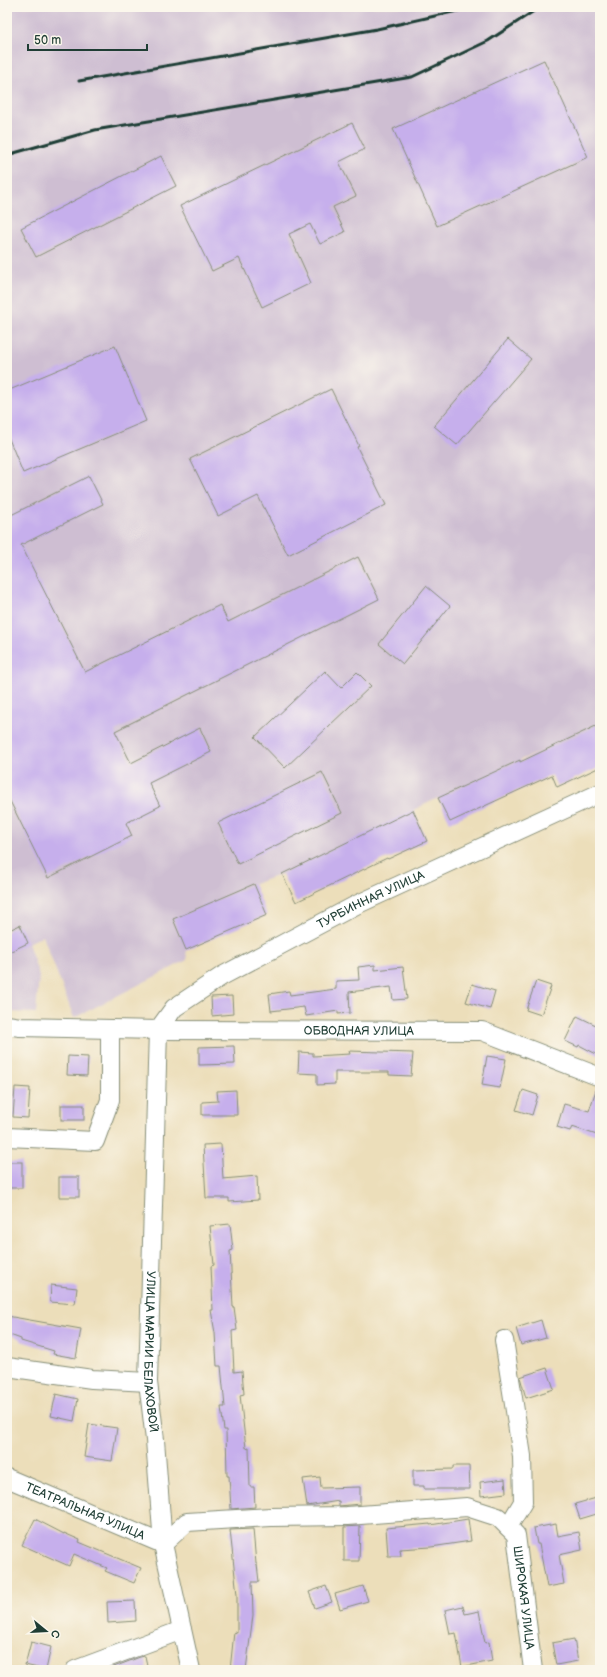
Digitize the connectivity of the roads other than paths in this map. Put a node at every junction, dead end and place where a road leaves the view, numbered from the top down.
1 (600, 793) edge
2 (7, 1025) edge
3 (110, 1029) junction
4 (158, 1030) junction
5 (600, 1077) edge
6 (7, 1137) edge
7 (504, 1340) dead end
8 (7, 1366) edge
9 (148, 1382) junction
10 (7, 1478) edge
11 (508, 1527) junction
12 (163, 1544) junction
13 (182, 1630) junction
14 (75, 1670) edge
15 (191, 1670) edge
16 (532, 1670) edge

1 - 4 street, ТУРБИННАЯ УЛИЦА
2 - 3 street, ОБВОДНАЯ УЛИЦА
3 - 4 street, ОБВОДНАЯ УЛИЦА
3 - 6 street
4 - 5 street, ОБВОДНАЯ УЛИЦА
4 - 9 street, УЛИЦА МАРИИ БЕЛАХОВОЙ
7 - 11 street
8 - 9 street
9 - 12 street, УЛИЦА МАРИИ БЕЛАХОВОЙ
10 - 12 street, ТЕАТРАЛЬНАЯ УЛИЦА
11 - 12 street
11 - 16 street, ШИРОКАЯ УЛИЦА
12 - 13 street, УЛИЦА МАРИИ БЕЛАХОВОЙ
13 - 14 street
13 - 15 street, УЛИЦА МАРИИ БЕЛАХОВОЙ

